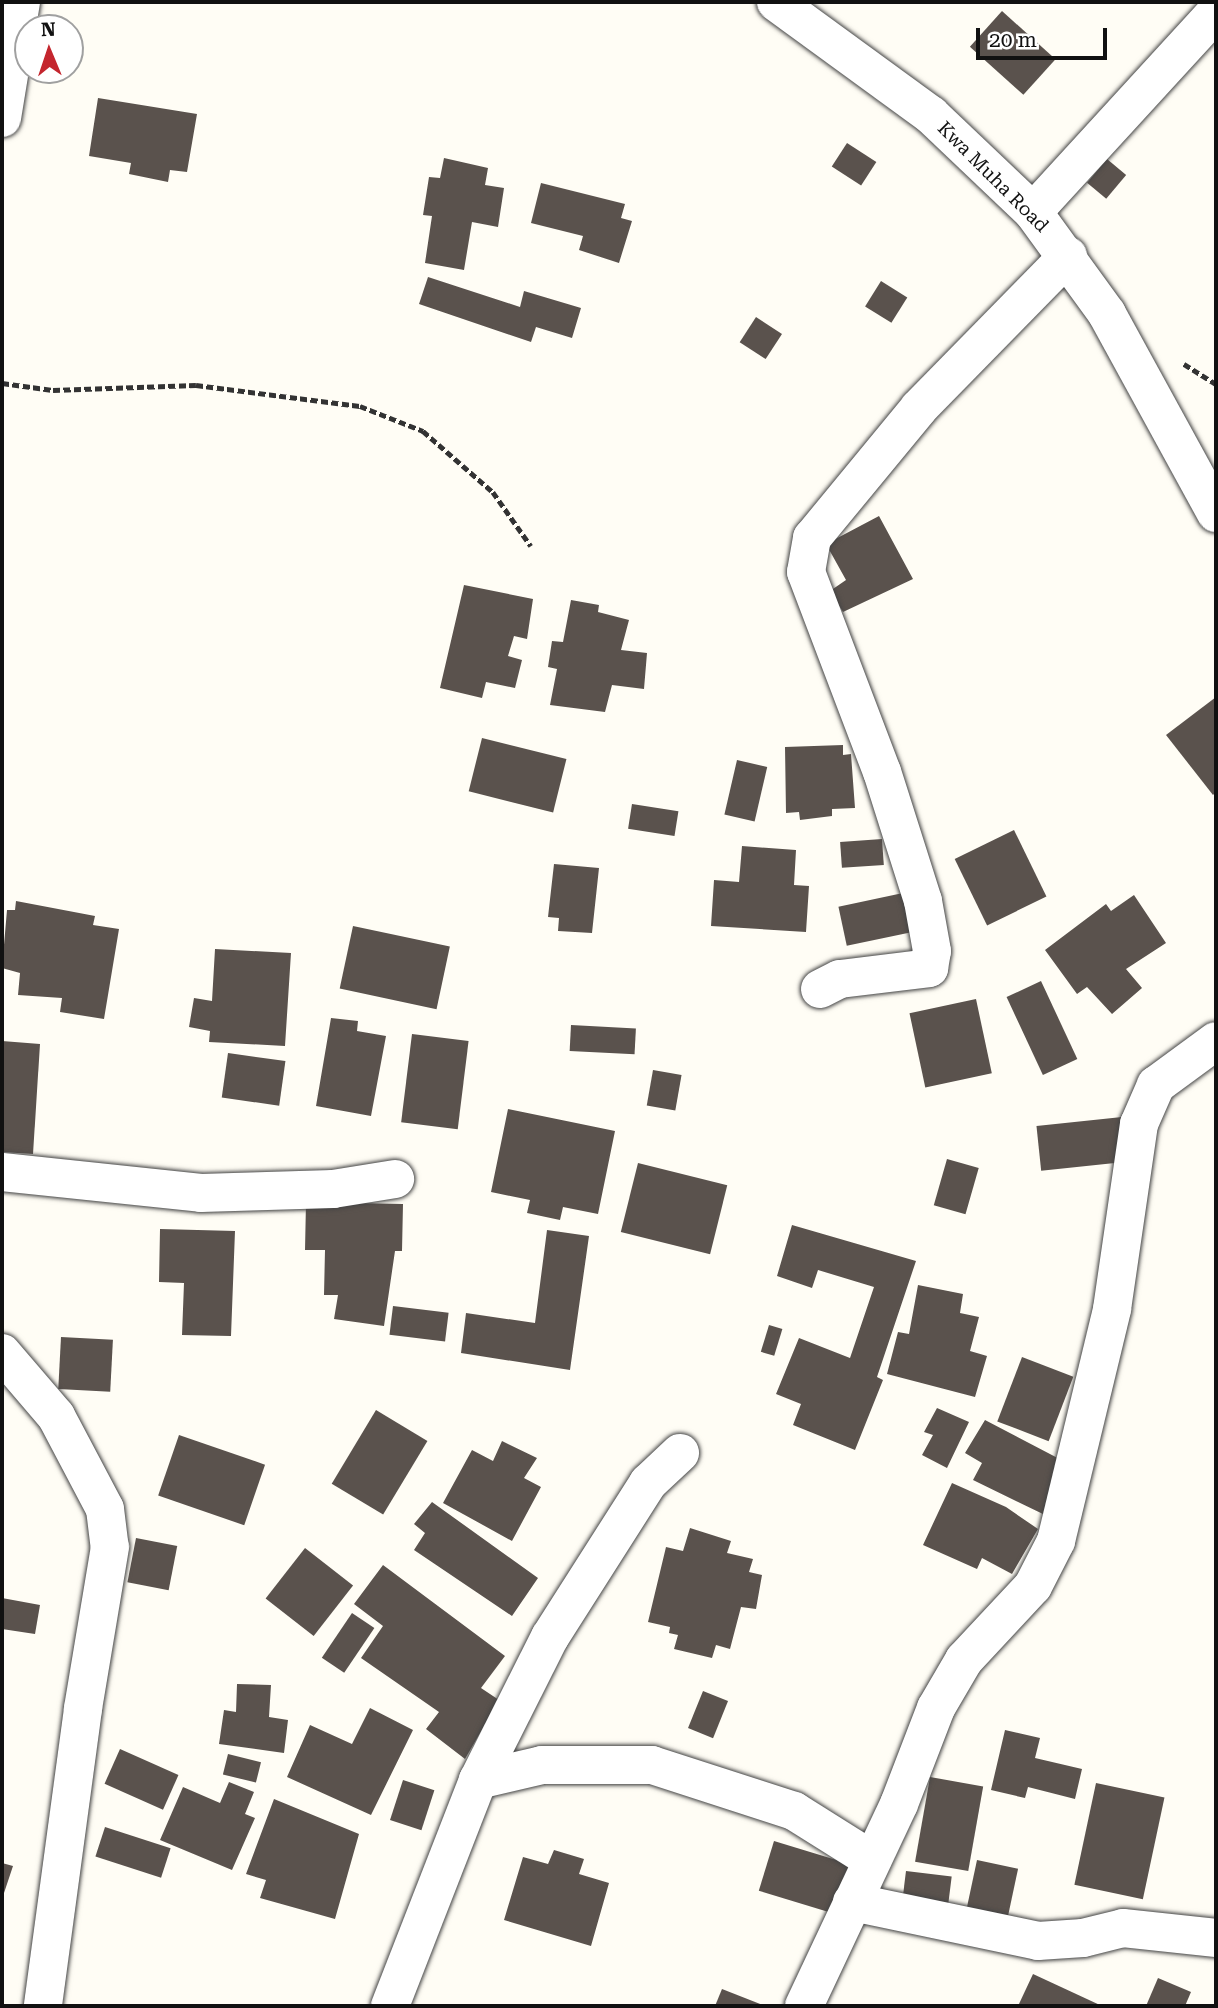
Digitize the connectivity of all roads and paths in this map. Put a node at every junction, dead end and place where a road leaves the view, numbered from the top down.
1 (21, 2) edge
2 (776, 2) edge
3 (1216, 12) edge
4 (2, 118) edge
5 (1033, 212) junction
6 (1068, 256) junction
7 (2, 383) edge
8 (1216, 513) edge
9 (531, 546) dead end
10 (820, 989) dead end
11 (1216, 1041) edge
12 (2, 1172) edge
13 (396, 1179) dead end
14 (2, 1353) edge
15 (680, 1453) dead end
16 (478, 1780) junction
17 (872, 1860) junction
18 (852, 1902) junction
19 (1216, 1938) edge
20 (43, 2006) edge
21 (390, 2006) edge
22 (804, 2006) edge

1 - 4 street
2 - 5 street, Kwa Muha Road
3 - 5 street
5 - 6 street, Kwa Muha Road
6 - 8 street, Kwa Muha Road
6 - 10 street
7 - 9 path
11 - 17 street
12 - 13 street
14 - 20 street
15 - 16 street
16 - 17 street
16 - 21 street
17 - 18 street
18 - 19 street
18 - 22 street

